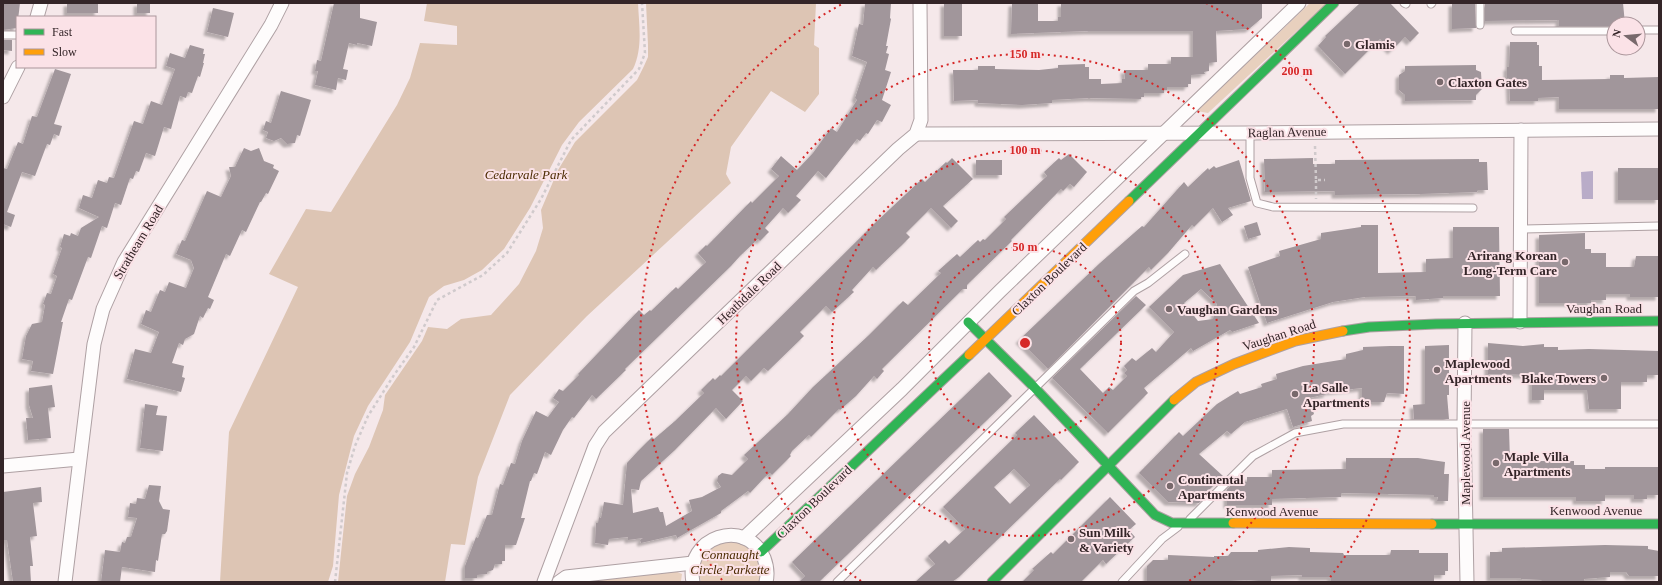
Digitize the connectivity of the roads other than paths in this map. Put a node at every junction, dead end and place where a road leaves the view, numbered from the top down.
1 (41, 3) edge
2 (282, 3) edge
3 (920, 3) edge
4 (1299, 3) edge
5 (1334, 3) edge
6 (1480, 3) edge
7 (37, 16) edge
8 (1480, 25) dead end
9 (1646, 30) edge
10 (1659, 30) edge
11 (1515, 31) dead end
12 (1606, 31) edge
13 (3, 35) edge
14 (16, 35) edge
15 (17, 68) edge
16 (3, 96) edge
17 (1659, 129) edge
18 (1521, 130) junction
19 (1201, 132) junction
20 (1166, 133) junction
21 (1250, 133) junction
22 (916, 134) junction
23 (1472, 208) dead end
24 (1659, 226) edge
25 (1521, 229) junction
26 (1185, 254) dead end
27 (1659, 321) edge
28 (968, 322) junction
29 (1520, 322) junction
30 (1465, 323) junction
31 (986, 340) junction
32 (1034, 387) junction
33 (1464, 424) junction
34 (1659, 424) edge
35 (79, 459) junction
36 (3, 466) edge
37 (1108, 468) junction
38 (1183, 524) junction
39 (1465, 524) junction
40 (1659, 524) edge
41 (744, 538) junction
42 (761, 552) junction
43 (693, 563) junction
44 (65, 582) edge
45 (544, 582) edge
46 (559, 582) edge
47 (693, 582) edge
48 (766, 582) edge
49 (837, 582) edge
50 (992, 582) edge
51 (1122, 582) edge
52 (1466, 582) edge

1 - 7 street
2 - 35 street, Strathearn Road
3 - 22 street
4 - 20 street, Claxton Boulevard
5 - 19 street, Claxton Boulevard
6 - 8 lane
9 - 10 lane
11 - 12 lane
13 - 14 lane
15 - 16 street
17 - 18 street, Raglan Avenue
18 - 21 street, Raglan Avenue
18 - 25 street
19 - 20 street, Raglan Avenue
19 - 21 street, Raglan Avenue
19 - 31 street, Claxton Boulevard
20 - 22 street, Raglan Avenue
20 - 28 street, Claxton Boulevard
21 - 23 lane
22 - 45 street, Heathdale Road
24 - 25 lane
25 - 29 street
26 - 32 lane
27 - 29 street, Vaughan Road
28 - 31 street, Kenwood Avenue
28 - 41 street, Claxton Boulevard
29 - 30 street, Vaughan Road
30 - 33 street, Maplewood Avenue
30 - 37 street, Vaughan Road
31 - 32 street, Kenwood Avenue
31 - 42 street, Claxton Boulevard
32 - 37 street, Kenwood Avenue
32 - 49 lane
33 - 34 lane
33 - 38 lane
33 - 39 street, Maplewood Avenue
35 - 36 street
35 - 44 street, Strathearn Road
37 - 38 street, Kenwood Avenue
37 - 50 street, Vaughan Road
38 - 39 street, Kenwood Avenue
38 - 51 lane
39 - 40 street, Kenwood Avenue
39 - 52 street, Maplewood Avenue
41 - 42 street
41 - 43 street
42 - 48 street
43 - 46 street
43 - 47 street

